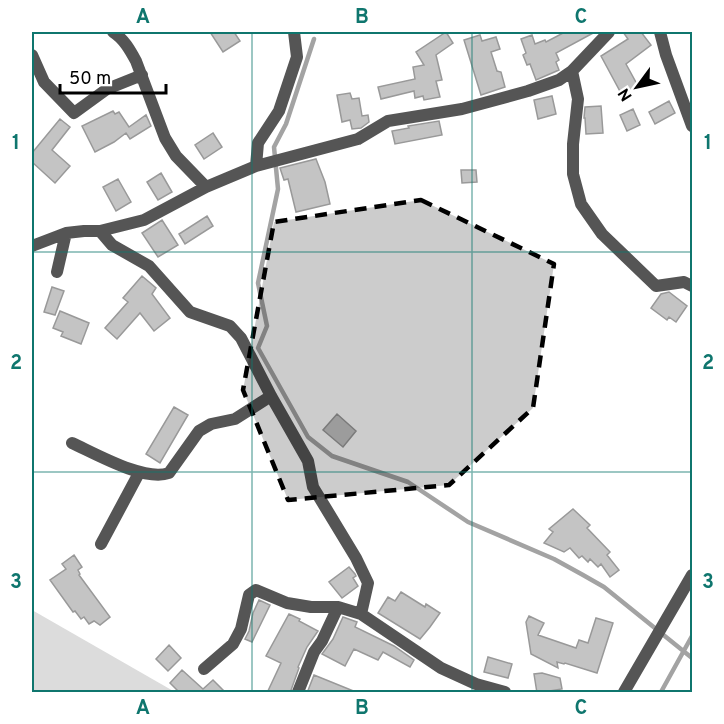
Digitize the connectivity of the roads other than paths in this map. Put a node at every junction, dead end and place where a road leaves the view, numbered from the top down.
1 (113, 32) edge
2 (306, 32) edge
3 (609, 32) edge
4 (660, 32) edge
5 (294, 35) edge
6 (32, 55) edge
7 (572, 71) junction
8 (142, 75) junction
9 (693, 126) edge
10 (256, 166) junction
11 (206, 187) junction
12 (100, 231) junction
13 (66, 233) junction
14 (32, 246) edge
15 (57, 272) dead end
16 (693, 286) edge
17 (271, 396) junction
18 (72, 443) dead end
19 (139, 473) junction
20 (101, 544) dead end
21 (693, 575) edge
22 (338, 607) junction
23 (361, 614) junction
24 (204, 669) dead end
25 (298, 693) edge
26 (504, 693) edge
27 (624, 693) edge

1 - 8 street
2 - 5 street
3 - 7 street
4 - 9 street
5 - 10 street
6 - 8 street
7 - 10 street
7 - 16 street
8 - 11 street
10 - 11 street
11 - 12 street
12 - 13 street
12 - 17 street
13 - 14 street
13 - 15 street
17 - 19 street
17 - 23 street
18 - 19 street
19 - 20 street
21 - 27 street
22 - 23 street
22 - 24 street
22 - 25 street
23 - 26 street

